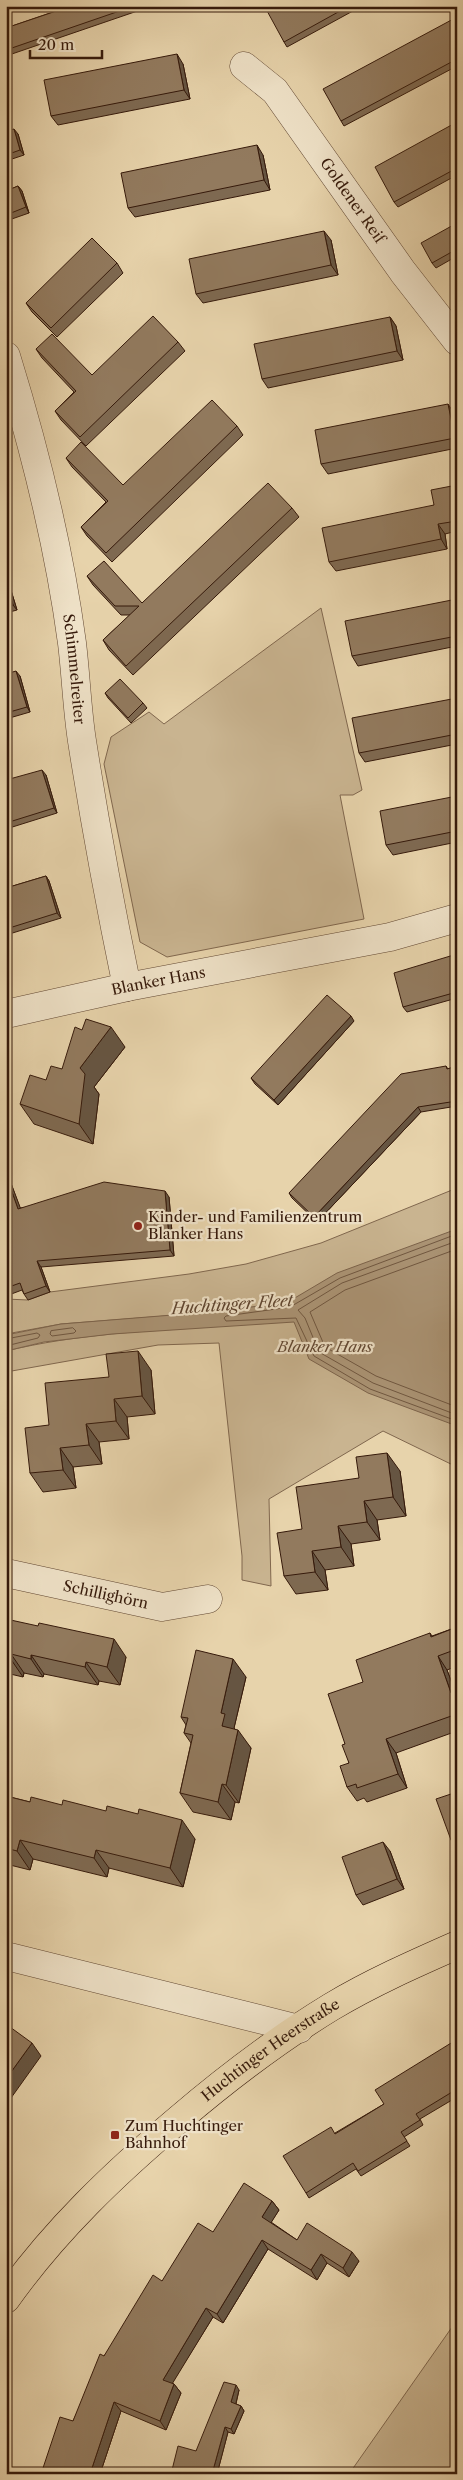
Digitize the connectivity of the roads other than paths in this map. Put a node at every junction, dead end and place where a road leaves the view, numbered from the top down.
1 (244, 66) dead end
2 (457, 341) edge
3 (6, 356) edge
4 (457, 918) edge
5 (127, 987) junction
6 (6, 1014) edge
7 (6, 1573) edge
8 (208, 1599) dead end
9 (457, 1945) edge
10 (6, 1956) edge
11 (299, 2029) junction
12 (6, 2299) edge

1 - 2 street, Goldener Reif
3 - 5 street, Schimmelreiter
4 - 5 street, Blanker Hans
5 - 6 street, Blanker Hans
7 - 8 street, Schillighörn
9 - 11 main road, Huchtinger Heerstraße
10 - 11 street
11 - 12 main road, Huchtinger Heerstraße

